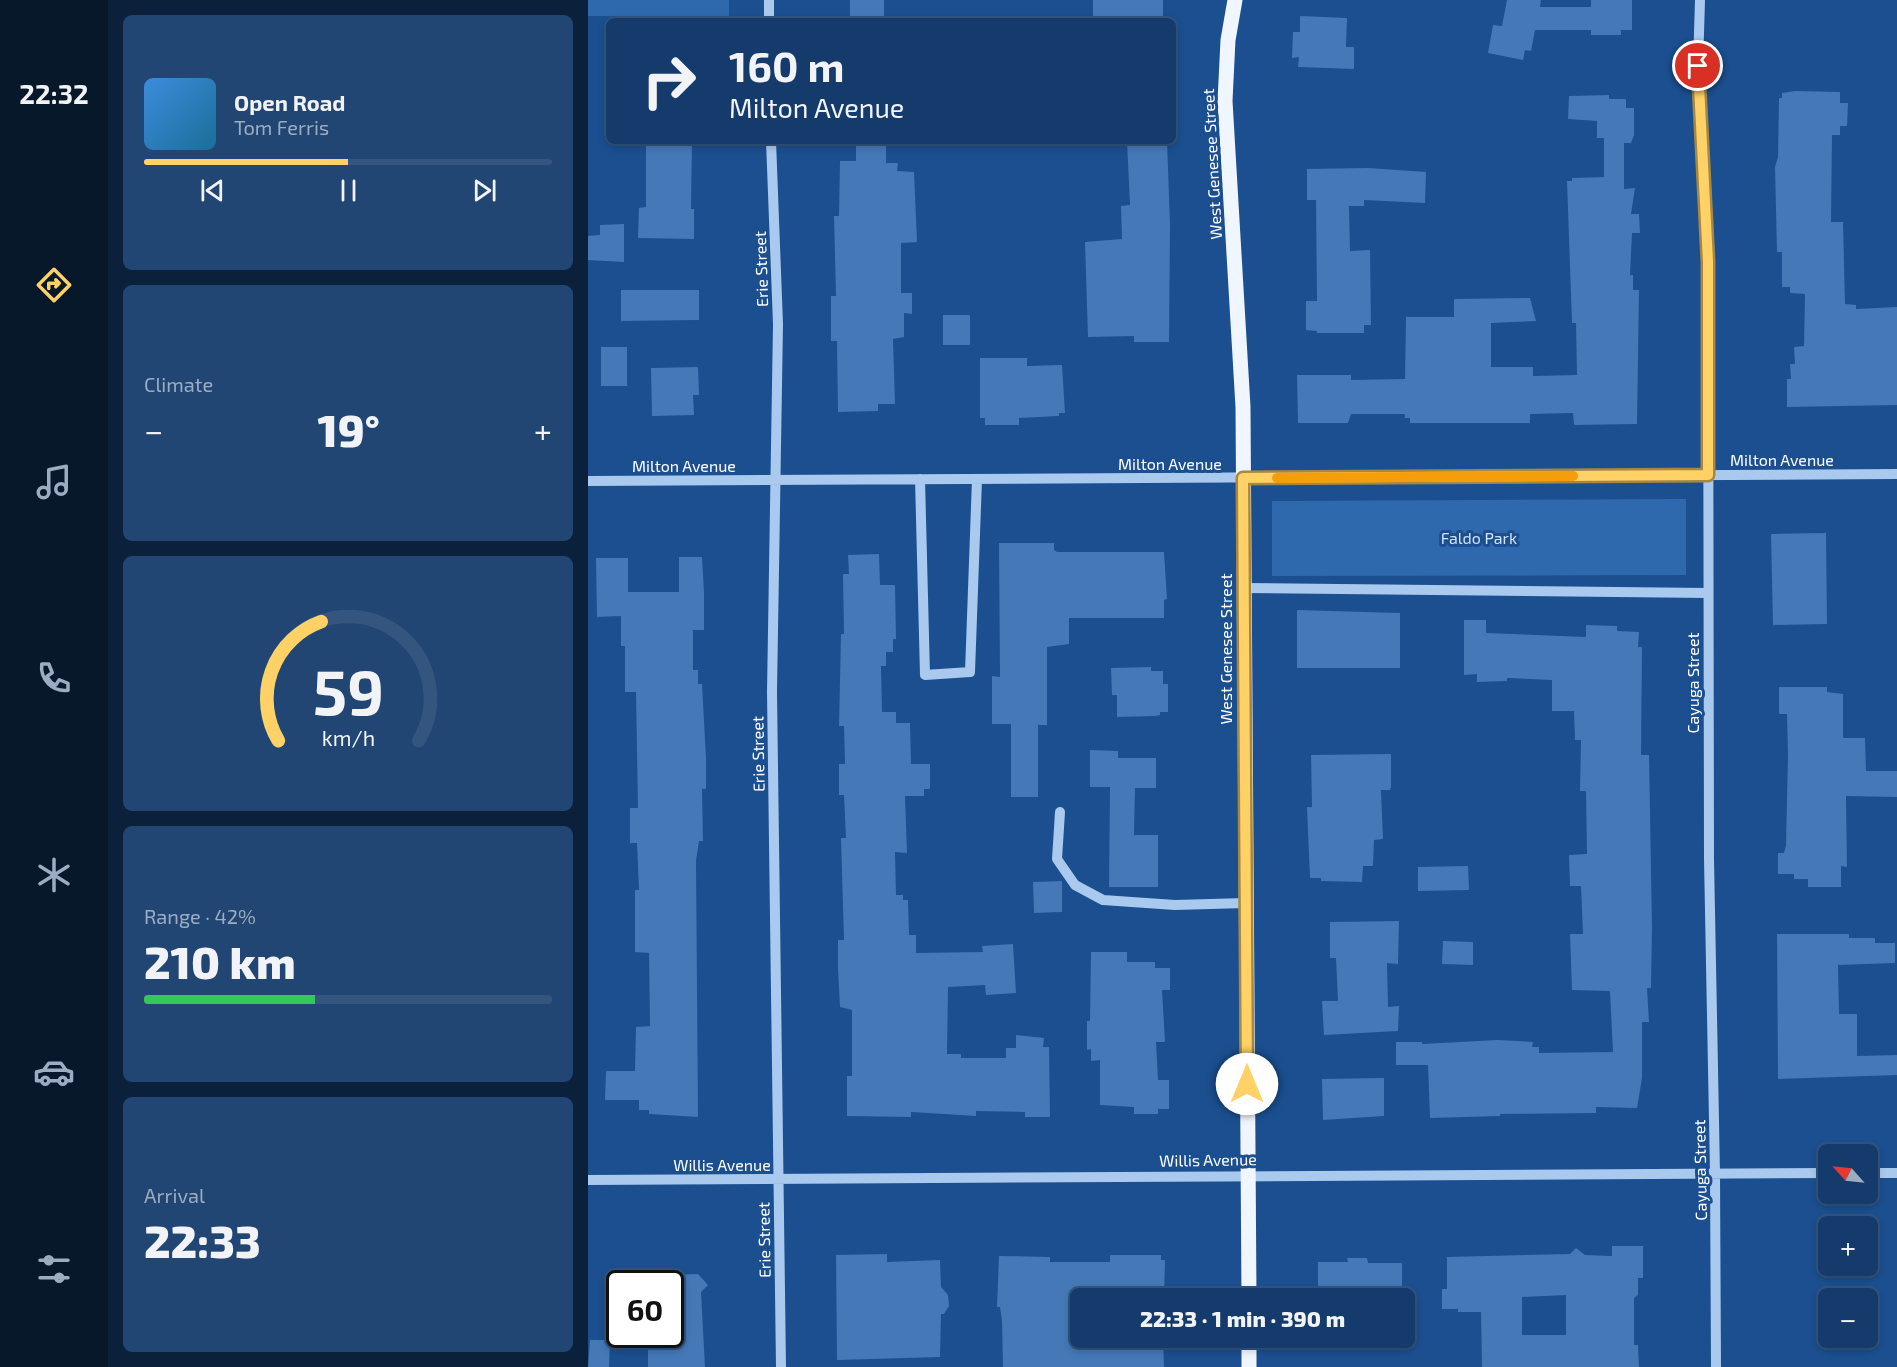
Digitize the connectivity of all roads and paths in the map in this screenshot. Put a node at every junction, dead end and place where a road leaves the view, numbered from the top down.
1 (769, 0) edge
2 (1235, 0) edge
3 (1700, 0) edge
4 (769, 18) edge
5 (771, 144) edge
6 (1897, 474) edge
7 (1708, 475) junction
8 (1243, 478) junction
9 (977, 479) junction
10 (773, 480) junction
11 (920, 480) junction
12 (588, 481) edge
13 (1244, 588) junction
14 (1708, 593) junction
15 (1060, 812) dead end
16 (1246, 903) junction
17 (1715, 1173) junction
18 (1818, 1173) edge
19 (1878, 1173) edge
20 (1897, 1173) edge
21 (1248, 1174) junction
22 (779, 1179) junction
23 (588, 1180) edge
24 (1249, 1288) edge
25 (1249, 1348) edge
26 (781, 1367) edge
27 (1249, 1367) edge
28 (1716, 1367) edge

1 - 4 street
2 - 8 main road, West Genesee Street
3 - 7 street, Cayuga Street
5 - 10 street, Erie Street
6 - 7 street, Milton Avenue
7 - 8 street, Milton Avenue
7 - 14 street, Cayuga Street
8 - 9 street, Milton Avenue
8 - 13 main road, West Genesee Street
9 - 11 street, Milton Avenue
9 - 11 street
10 - 11 street, Milton Avenue
10 - 12 street, Milton Avenue
10 - 22 street, Erie Street
13 - 14 street
13 - 16 main road, West Genesee Street
14 - 17 street, Cayuga Street
15 - 16 street
16 - 21 main road, West Genesee Street
17 - 18 street, Willis Avenue
17 - 21 street, Willis Avenue
17 - 28 street, Cayuga Street
19 - 20 street
21 - 22 street, Willis Avenue
21 - 24 main road, West Genesee Street
22 - 23 street, Willis Avenue
22 - 26 street, Erie Street
25 - 27 main road

